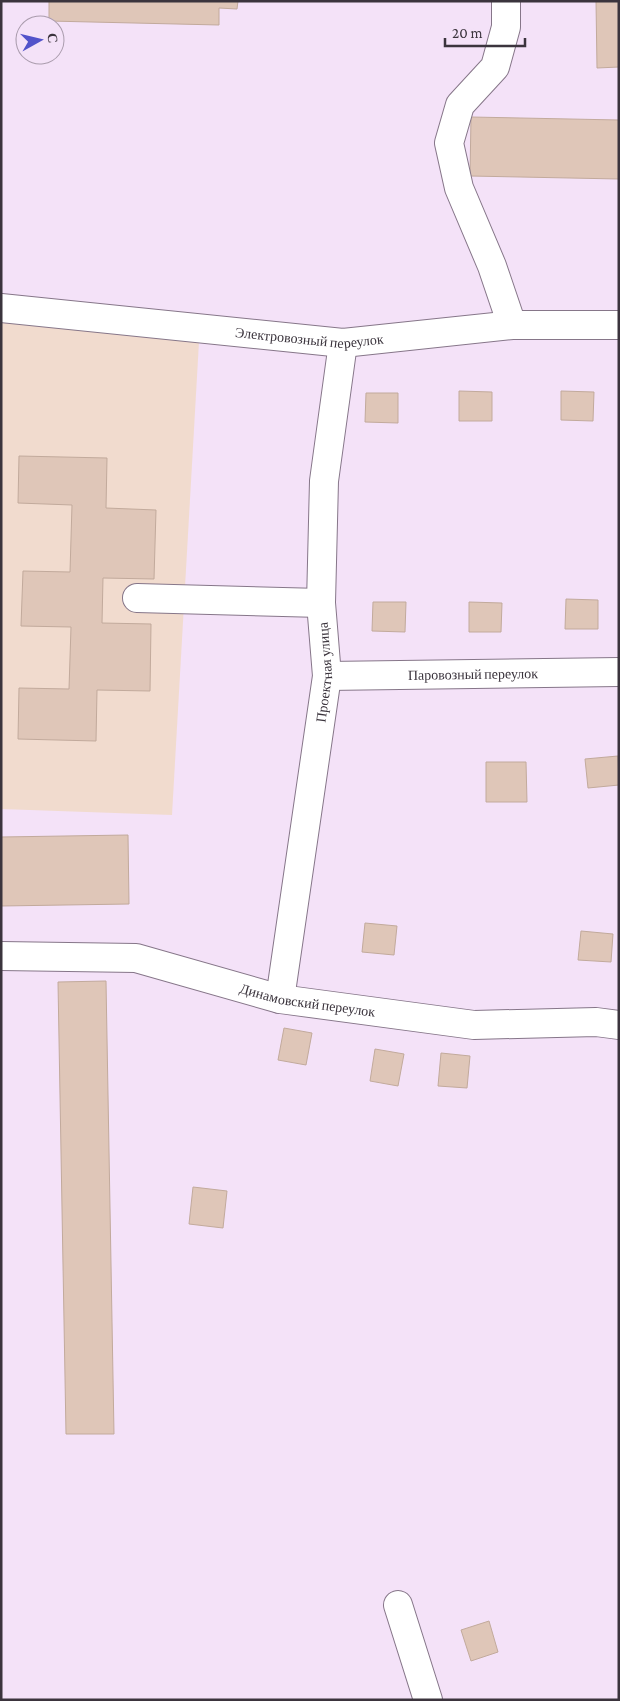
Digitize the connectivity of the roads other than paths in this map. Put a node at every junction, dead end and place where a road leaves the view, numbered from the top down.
1 (506, 1) edge
2 (1, 308) edge
3 (512, 325) junction
4 (619, 325) edge
5 (343, 343) junction
6 (137, 598) dead end
7 (321, 602) junction
8 (619, 672) edge
9 (327, 676) junction
10 (1, 956) edge
11 (280, 999) junction
12 (619, 1025) edge
13 (398, 1605) dead end
14 (428, 1700) edge

1 - 3 street
2 - 5 street, Электровозный переулок
3 - 4 street, Электровозный переулок
3 - 5 street, Электровозный переулок
5 - 7 street, Проектная улица
6 - 7 street
7 - 9 street, Проектная улица
8 - 9 street, Паровозный переулок
9 - 11 street, Проектная улица
10 - 11 street, Динамовский переулок
11 - 12 street, Динамовский переулок
13 - 14 street

